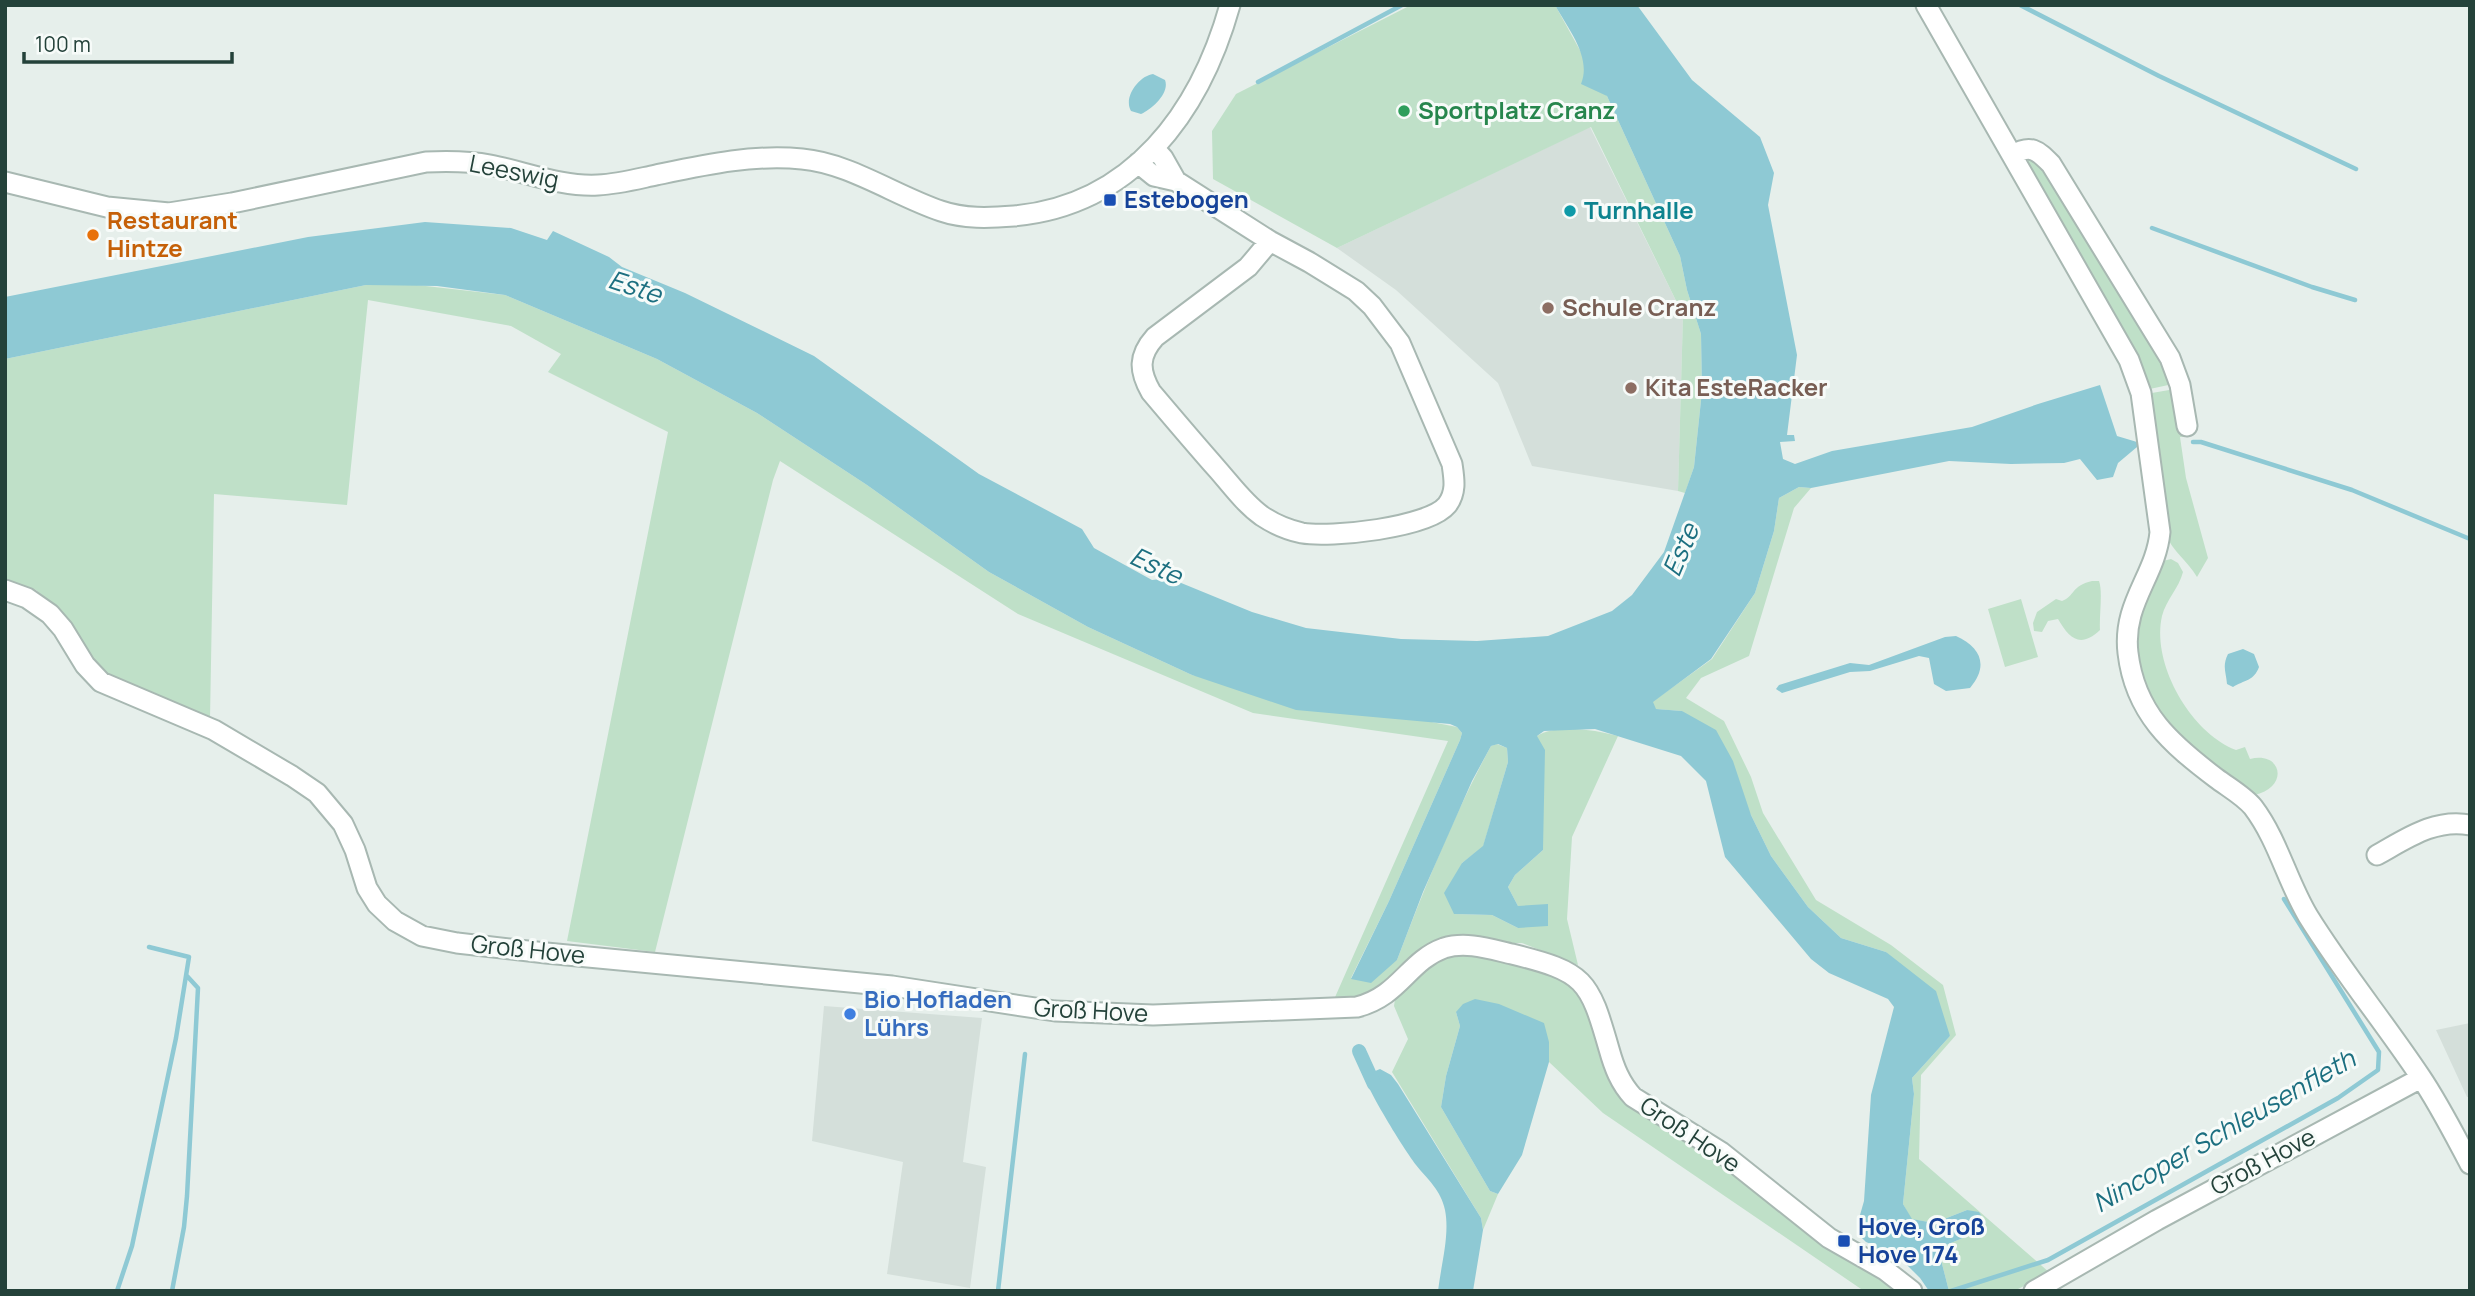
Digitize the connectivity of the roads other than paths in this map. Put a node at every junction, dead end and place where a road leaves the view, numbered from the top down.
1 (1230, 5) edge
2 (1926, 5) edge
3 (1154, 148) junction
4 (2012, 155) junction
5 (1138, 163) junction
6 (1176, 181) junction
7 (5, 182) edge
8 (1270, 241) junction
9 (2187, 426) dead end
10 (5, 590) edge
11 (2470, 825) edge
12 (2377, 855) dead end
13 (2421, 1078) junction
14 (2470, 1164) edge
15 (1912, 1291) edge
16 (2034, 1291) edge

1 - 3 street, Leeswig
2 - 4 street
3 - 5 street, Leeswig
3 - 6 street
4 - 9 street
4 - 13 street
5 - 6 street
5 - 7 street, Leeswig
6 - 8 street
8 - 8 street
10 - 15 street, Groß Hove
11 - 12 street
13 - 14 street
13 - 16 street, Groß Hove

